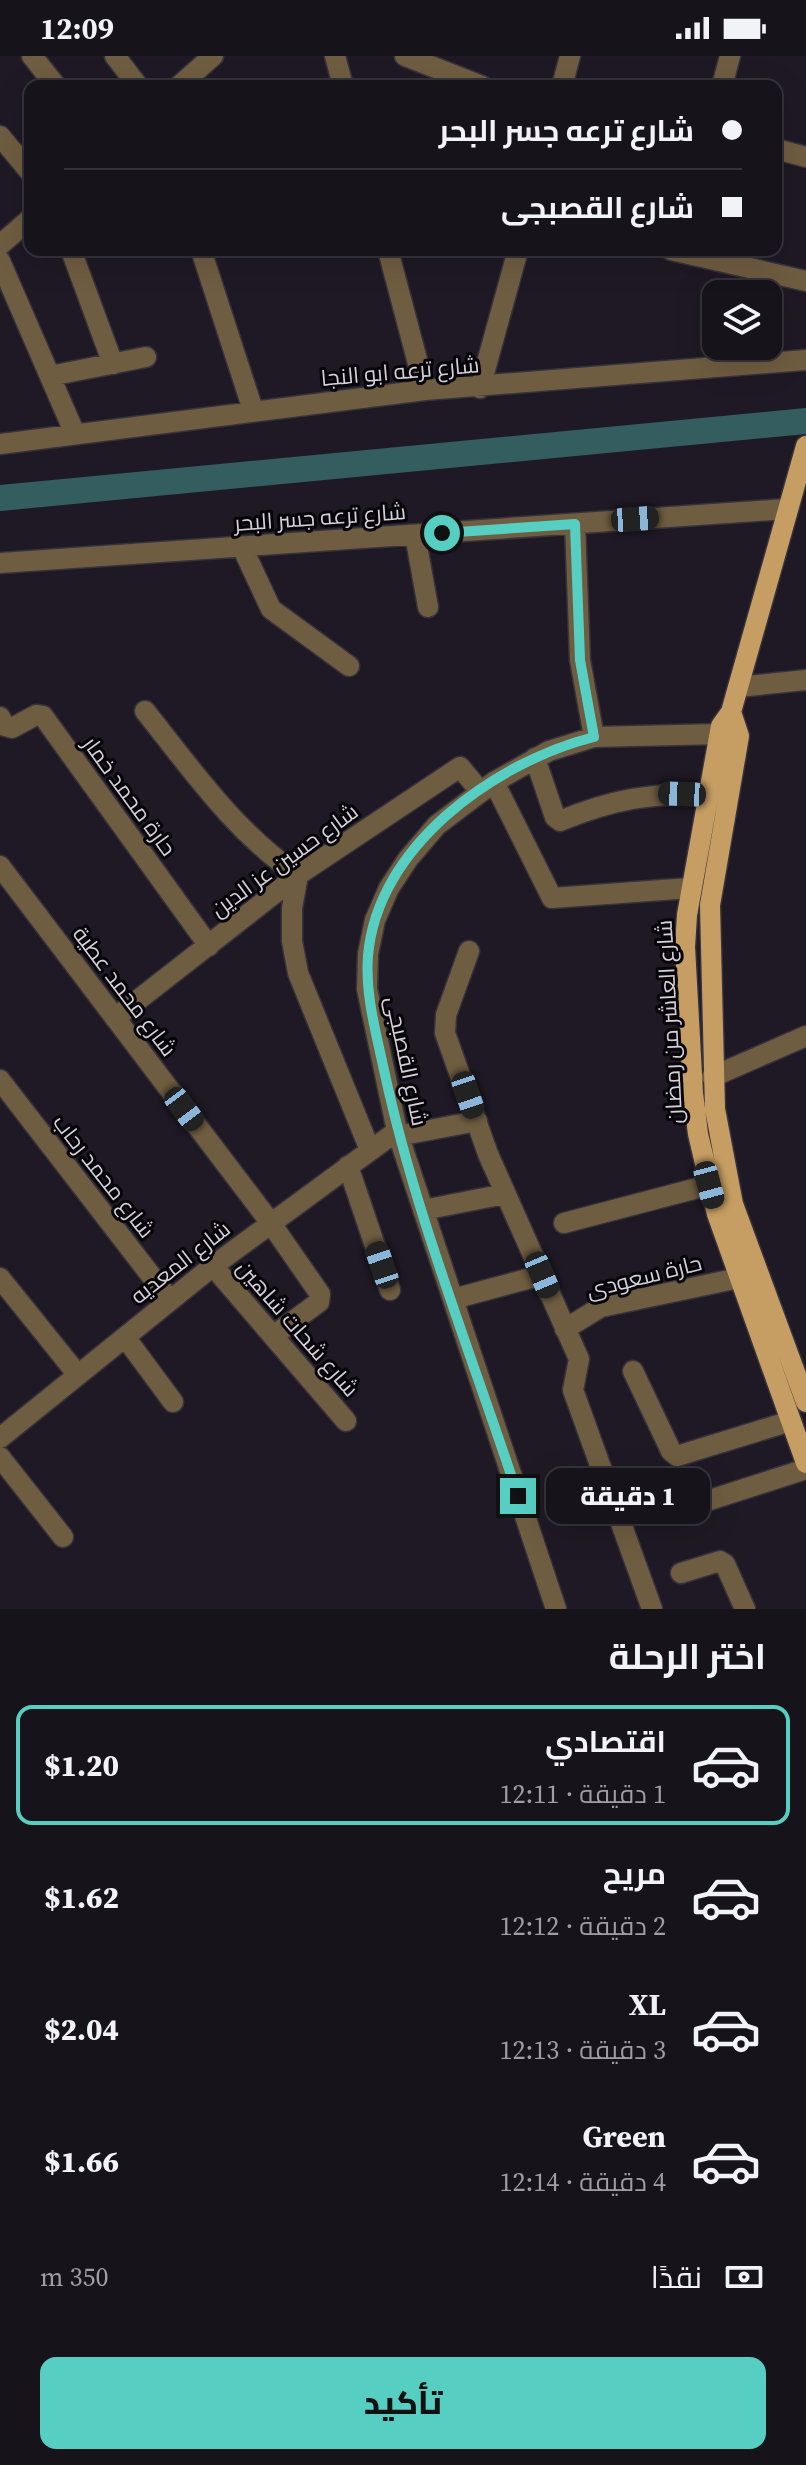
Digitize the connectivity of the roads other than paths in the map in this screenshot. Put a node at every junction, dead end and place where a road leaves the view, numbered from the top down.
1 (32, 56) edge
2 (115, 56) edge
3 (213, 56) edge
4 (335, 56) edge
5 (405, 56) edge
6 (570, 56) edge
7 (730, 56) edge
8 (447, 71) edge
9 (51, 80) edge
10 (133, 80) edge
11 (186, 80) edge
12 (341, 80) edge
13 (468, 80) edge
14 (564, 80) edge
15 (724, 80) edge
16 (0, 136) edge
17 (782, 151) edge
18 (806, 157) edge
19 (24, 165) edge
20 (24, 224) edge
21 (0, 245) edge
22 (73, 256) edge
23 (203, 256) edge
24 (390, 256) edge
25 (516, 256) edge
26 (697, 256) edge
27 (0, 261) edge
28 (806, 281) edge
29 (146, 357) dead end
30 (806, 360) edge
31 (113, 364) junction
32 (50, 376) junction
33 (480, 388) junction
34 (425, 390) junction
35 (253, 410) junction
36 (75, 434) junction
37 (0, 444) edge
38 (806, 446) edge
39 (786, 509) junction
40 (575, 524) junction
41 (415, 535) junction
42 (242, 547) junction
43 (0, 563) edge
44 (428, 607) dead end
45 (349, 666) dead end
46 (806, 680) edge
47 (738, 687) junction
48 (145, 711) dead end
49 (731, 712) junction
50 (0, 717) edge
51 (719, 734) junction
52 (594, 737) junction
53 (535, 758) junction
54 (487, 786) junction
55 (708, 794) junction
56 (0, 866) edge
57 (298, 875) junction
58 (690, 888) junction
59 (209, 946) junction
60 (469, 951) dead end
61 (115, 1018) junction
62 (806, 1036) edge
63 (712, 1077) junction
64 (0, 1080) edge
65 (477, 1121) junction
66 (398, 1134) junction
67 (370, 1150) junction
68 (348, 1166) junction
69 (709, 1185) junction
70 (505, 1194) junction
71 (423, 1210) junction
72 (270, 1222) junction
73 (564, 1223) dead end
74 (213, 1266) junction
75 (542, 1275) junction
76 (0, 1278) edge
77 (739, 1278) junction
78 (390, 1290) dead end
79 (453, 1299) junction
80 (170, 1300) junction
81 (565, 1329) junction
82 (273, 1336) junction
83 (125, 1337) junction
84 (633, 1371) dead end
85 (78, 1375) junction
86 (173, 1402) dead end
87 (806, 1402) edge
88 (346, 1421) dead end
89 (791, 1421) junction
90 (0, 1438) edge
91 (0, 1457) edge
92 (806, 1463) edge
93 (806, 1469) edge
94 (688, 1507) dead end
95 (63, 1537) dead end
96 (681, 1573) dead end
97 (556, 1609) edge
98 (652, 1609) edge
99 (745, 1609) edge

1 - 9 street
2 - 10 street
3 - 11 street
4 - 12 street
5 - 8 street
6 - 14 street
7 - 15 street
8 - 13 street
16 - 19 street
17 - 18 street
20 - 21 street
22 - 31 street
23 - 35 street
24 - 34 street
25 - 33 street
26 - 28 street
27 - 32 street
29 - 31 street
30 - 33 street, شارع ترعه ابو النجا
31 - 32 street
32 - 36 street
33 - 34 street, شارع ترعه ابو النجا
34 - 35 street, شارع ترعه ابو النجا
35 - 36 street, شارع ترعه ابو النجا
36 - 37 street, شارع ترعه ابو النجا
38 - 39 main road, شارع العاشر من رمضان
39 - 40 street, شارع ترعه جسر البحر
39 - 47 main road, شارع العاشر من رمضان
40 - 41 street, شارع ترعه جسر البحر
40 - 52 street
41 - 42 street, شارع ترعه جسر البحر
41 - 44 street
42 - 43 street, شارع ترعه جسر البحر
42 - 45 street
46 - 47 street
47 - 49 main road, شارع العاشر من رمضان
48 - 57 street
49 - 51 main road, شارع العاشر من رمضان
49 - 63 main road, شارع العاشر من رمضان
50 - 59 street, حارة محمد خمار
51 - 52 street, شارع القصبجى
51 - 55 main road, شارع العاشر من رمضان
52 - 53 street, شارع القصبجى
53 - 54 street, شارع القصبجى
53 - 55 street
54 - 57 street, شارع حسين عز الدين
54 - 58 street
54 - 66 street, شارع القصبجى
55 - 58 main road, شارع العاشر من رمضان
56 - 61 street, شارع محمد عطية
57 - 59 street, شارع حسين عز الدين
57 - 67 street
58 - 69 main road, شارع العاشر من رمضان
59 - 61 street, شارع حسين عز الدين
60 - 65 street
61 - 72 street, شارع محمد عطية
62 - 63 street
63 - 87 main road, شارع العاشر من رمضان
64 - 80 street, شارع محمد رحاب
65 - 66 street
65 - 70 street
66 - 67 street, شارع المعديه
66 - 71 street, شارع القصبجى
67 - 68 street, شارع المعديه
68 - 72 street, شارع المعديه
68 - 78 street
69 - 73 street
69 - 77 main road, شارع العاشر من رمضان
70 - 71 street
70 - 75 street
71 - 79 street, شارع القصبجى
72 - 74 street, شارع المعديه
72 - 82 street, شارع محمد عطية
74 - 80 street, شارع المعديه
74 - 82 street, شارع شحات شاهين
75 - 79 street
75 - 81 street
76 - 85 street
77 - 81 street, حارة سعودى
77 - 89 main road, شارع العاشر من رمضان
79 - 97 street, شارع القصبجى
80 - 83 street, شارع المعديه
81 - 98 street
82 - 88 street, شارع شحات شاهين
83 - 85 street, شارع المعديه
83 - 86 street
84 - 89 street
85 - 90 street, شارع المعديه
89 - 92 main road, شارع العاشر من رمضان
91 - 95 street
93 - 94 street
96 - 99 street

